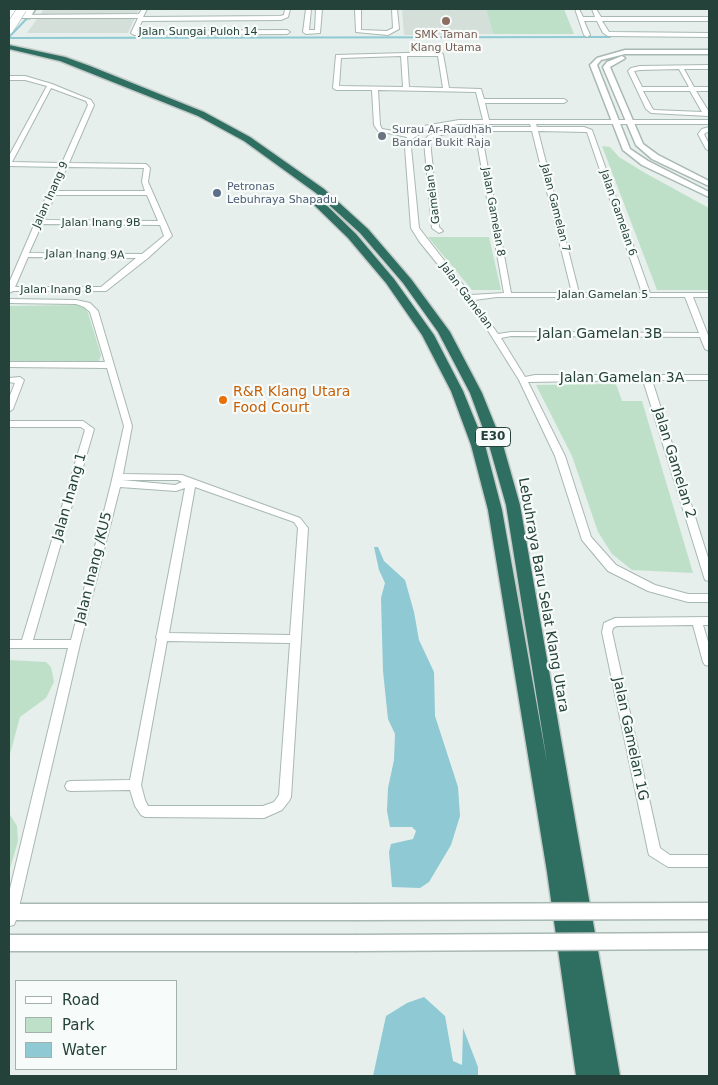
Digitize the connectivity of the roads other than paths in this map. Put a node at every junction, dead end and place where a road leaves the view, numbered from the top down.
1 (12, 9) edge
2 (44, 9) edge
3 (144, 9) edge
4 (286, 9) edge
5 (308, 9) edge
6 (319, 9) edge
7 (358, 9) edge
8 (395, 9) edge
9 (577, 9) edge
10 (594, 9) edge
11 (30, 14) edge
12 (9, 15) edge
13 (140, 17) junction
14 (582, 19) junction
15 (598, 19) junction
16 (709, 19) edge
17 (9, 29) edge
18 (286, 32) dead end
19 (709, 34) edge
20 (587, 35) dead end
21 (9, 47) edge
22 (9, 52) edge
23 (709, 52) edge
24 (404, 55) junction
25 (709, 57) edge
26 (681, 68) junction
27 (709, 68) edge
28 (9, 78) edge
29 (50, 85) junction
30 (639, 88) junction
31 (376, 89) junction
32 (406, 89) junction
33 (446, 89) junction
34 (692, 89) junction
35 (709, 89) edge
36 (482, 101) junction
37 (564, 101) dead end
38 (708, 114) edge
39 (486, 122) junction
40 (615, 122) junction
41 (629, 122) junction
42 (709, 122) edge
43 (534, 125) junction
44 (478, 129) junction
45 (709, 129) edge
46 (411, 136) junction
47 (709, 149) edge
48 (9, 163) edge
49 (65, 164) junction
50 (709, 184) edge
51 (52, 193) junction
52 (148, 193) junction
53 (709, 195) edge
54 (38, 222) junction
55 (163, 223) junction
56 (439, 231) dead end
57 (24, 255) junction
58 (145, 256) junction
59 (9, 290) edge
60 (508, 295) junction
61 (576, 295) junction
62 (646, 295) junction
63 (688, 295) junction
64 (709, 295) edge
65 (469, 298) junction
66 (9, 301) edge
67 (704, 335) junction
68 (496, 337) junction
69 (709, 350) edge
70 (9, 365) edge
71 (108, 365) junction
72 (709, 377) edge
73 (647, 378) junction
74 (9, 380) edge
75 (523, 380) junction
76 (9, 409) edge
77 (9, 424) edge
78 (117, 481) junction
79 (190, 482) junction
80 (709, 577) edge
81 (709, 598) edge
82 (709, 621) edge
83 (697, 622) junction
84 (161, 637) junction
85 (296, 639) junction
86 (9, 644) edge
87 (26, 644) junction
88 (75, 644) junction
89 (709, 662) edge
90 (135, 785) junction
91 (71, 786) dead end
92 (709, 861) edge
93 (709, 911) edge
94 (9, 915) edge
95 (709, 941) edge
96 (9, 944) edge
97 (587, 1076) edge
98 (608, 1076) edge

1 - 12 main road
2 - 11 street
3 - 13 street, Jalan Sungai Puloh 14
4 - 13 street
5 - 6 street
7 - 8 street
9 - 14 street
10 - 15 street
11 - 12 street
11 - 13 street
11 - 17 main road, bridge
13 - 18 street, Jalan Sungai Puloh 14
14 - 15 street
14 - 20 street
15 - 16 street
15 - 19 street
21 - 98 highway, Lebuhraya Baru Selat Klang Utara / E30
22 - 97 highway, E30
23 - 40 street
24 - 31 street
24 - 32 street
24 - 33 street
25 - 41 street
26 - 27 street
26 - 30 street
26 - 34 street
28 - 29 street
29 - 48 street
29 - 49 street, Jalan Inang 9
30 - 34 street
30 - 38 street
31 - 32 street
31 - 46 street
32 - 33 street
33 - 36 street
34 - 35 street
34 - 38 street
36 - 37 street
36 - 39 street
39 - 43 street
39 - 46 street
40 - 41 street
40 - 43 street
40 - 53 street
41 - 42 street
41 - 50 street
43 - 44 street
43 - 61 street, Jalan Gamelan 7
43 - 62 street, Jalan Gamelan 6
44 - 56 street, Gamelan 9
44 - 60 street, Jalan Gamelan 8
45 - 47 street
46 - 65 street, Jalan Gamelan
48 - 49 street
49 - 51 street, Jalan Inang 9
49 - 52 street
51 - 52 street
51 - 54 street, Jalan Inang 9
52 - 55 street
54 - 55 street, Jalan Inang 9B
54 - 57 street, Jalan Inang 9
55 - 58 street
57 - 58 street, Jalan Inang 9A
57 - 59 street, Jalan Inang 9
58 - 59 street, Jalan Inang 8
60 - 61 street, Jalan Gamelan 5
60 - 65 street, Jalan Gamelan 5
61 - 62 street, Jalan Gamelan 5
62 - 63 street, Jalan Gamelan 5
63 - 64 street, Jalan Gamelan 5
63 - 67 street
65 - 68 street, Jalan Gamelan
66 - 71 street, Jalan Inang /KU5
67 - 68 street, Jalan Gamelan 3B
67 - 69 street
68 - 75 street, Jalan Gamelan
70 - 71 street
71 - 78 street, Jalan Inang /KU5
72 - 73 street, Jalan Gamelan 3A
73 - 75 street, Jalan Gamelan 3A
73 - 80 street, Jalan Gamelan 2
74 - 76 street
75 - 81 street, Jalan Gamelan
77 - 87 street, Jalan Inang 1
78 - 79 street
78 - 88 street, Jalan Inang /KU5
79 - 84 street
79 - 85 street
82 - 83 street
83 - 89 street
83 - 92 street, Jalan Gamelan 1G
84 - 85 street
84 - 90 street
85 - 90 street
86 - 87 street
87 - 88 street
88 - 94 street, Jalan Inang /KU5
90 - 91 street
93 - 94 street, bridge
95 - 96 street, bridge

